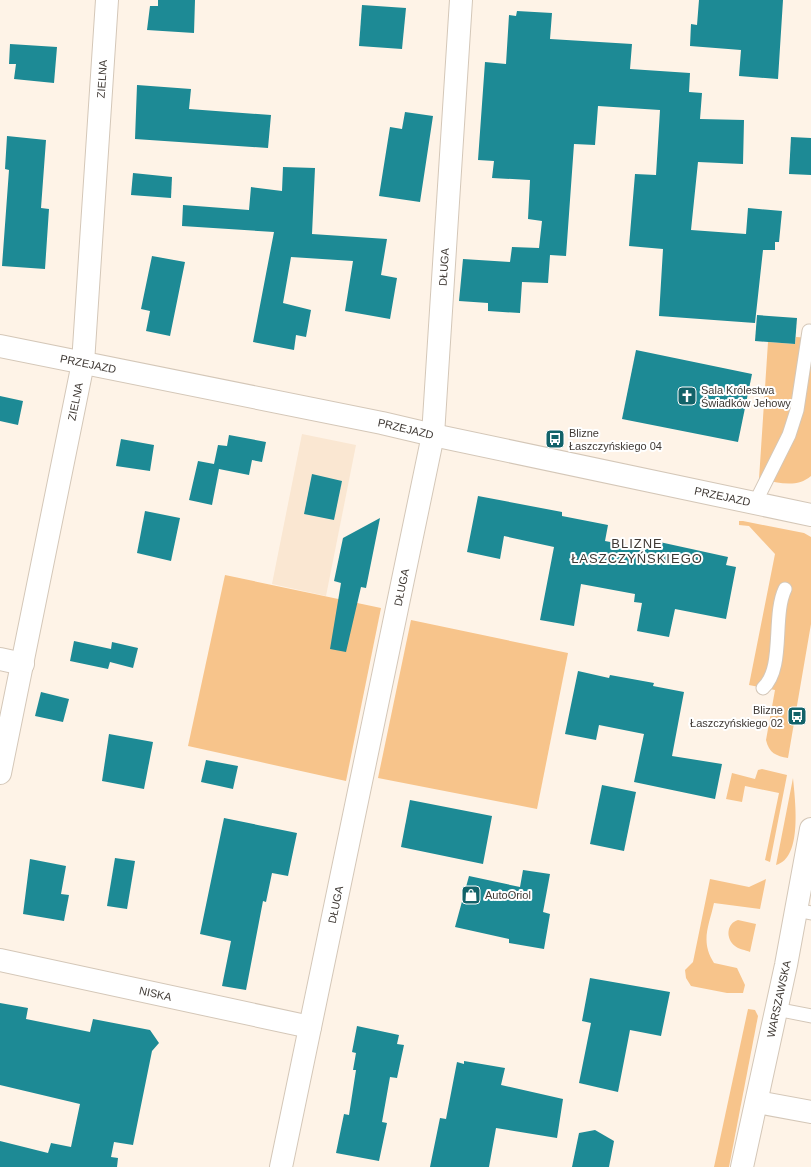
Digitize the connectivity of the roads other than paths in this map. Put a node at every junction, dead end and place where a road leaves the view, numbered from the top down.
1 (107, 0) edge
2 (460, 0) edge
3 (809, 331) dead end
4 (0, 346) edge
5 (83, 363) junction
6 (432, 435) junction
7 (755, 503) junction
8 (811, 515) edge
9 (785, 589) dead end
10 (0, 659) edge
11 (23, 664) junction
12 (763, 688) dead end
13 (0, 773) edge
14 (811, 829) edge
15 (804, 912) edge
16 (0, 960) edge
17 (776, 1009) junction
18 (811, 1016) edge
19 (310, 1027) junction
20 (757, 1102) junction
21 (811, 1112) edge
22 (281, 1167) edge
23 (742, 1167) edge

1 - 5 street, ZIELNA
2 - 6 street, DŁUGA
3 - 7 lane
4 - 5 street, PRZEJAZD
5 - 6 street, PRZEJAZD
5 - 11 street, ZIELNA
6 - 7 street, PRZEJAZD
6 - 19 street, DŁUGA
7 - 8 street, PRZEJAZD
9 - 12 lane
10 - 11 street
11 - 13 street, ZIELNA
14 - 15 street, WARSZAWSKA
15 - 17 street, WARSZAWSKA
16 - 19 street, NISKA
17 - 18 lane
17 - 20 street, WARSZAWSKA
19 - 22 street, DŁUGA
20 - 21 street
20 - 23 street, WARSZAWSKA

